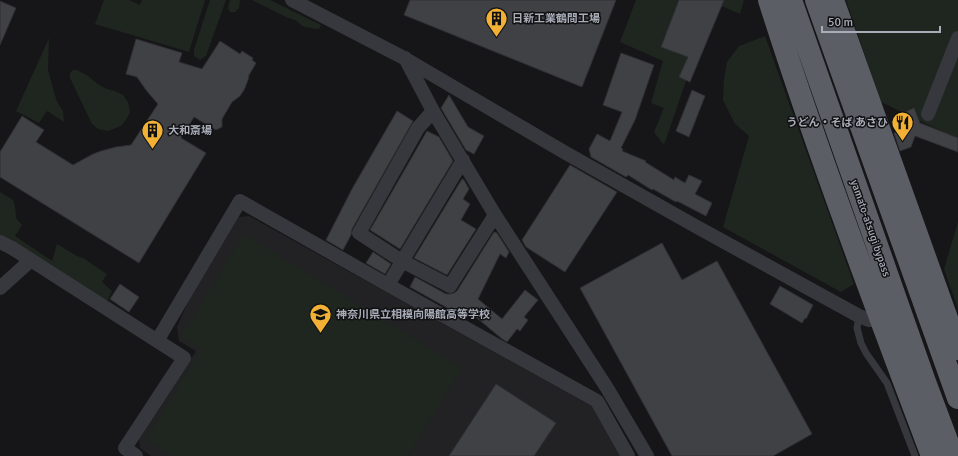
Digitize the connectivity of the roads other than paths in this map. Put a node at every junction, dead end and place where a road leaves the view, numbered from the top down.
1 (292, 0) edge
2 (769, 0) edge
3 (791, 0) edge
4 (816, 0) edge
5 (833, 0) edge
6 (958, 38) edge
7 (404, 58) junction
8 (433, 111) junction
9 (928, 114) dead end
10 (463, 160) junction
11 (495, 215) junction
12 (0, 242) edge
13 (31, 260) junction
14 (402, 261) junction
15 (388, 285) junction
16 (0, 288) edge
17 (859, 316) junction
18 (880, 319) junction
19 (157, 341) junction
20 (958, 349) edge
21 (958, 398) edge
22 (136, 456) edge
23 (628, 456) edge
24 (646, 456) edge
25 (915, 456) edge
26 (932, 456) edge
27 (952, 456) edge

1 - 7 street
2 - 18 highway
3 - 27 highway, yamato-atsugi bypass
4 - 21 highway
5 - 20 highway
6 - 9 street
7 - 8 street
7 - 17 street
8 - 10 street
8 - 14 street
10 - 11 street
10 - 14 street
11 - 14 street
11 - 24 street
12 - 13 street
13 - 16 street
13 - 19 street
14 - 15 street
15 - 19 street
15 - 23 street
17 - 18 street
17 - 25 lane
18 - 26 highway
19 - 22 street

